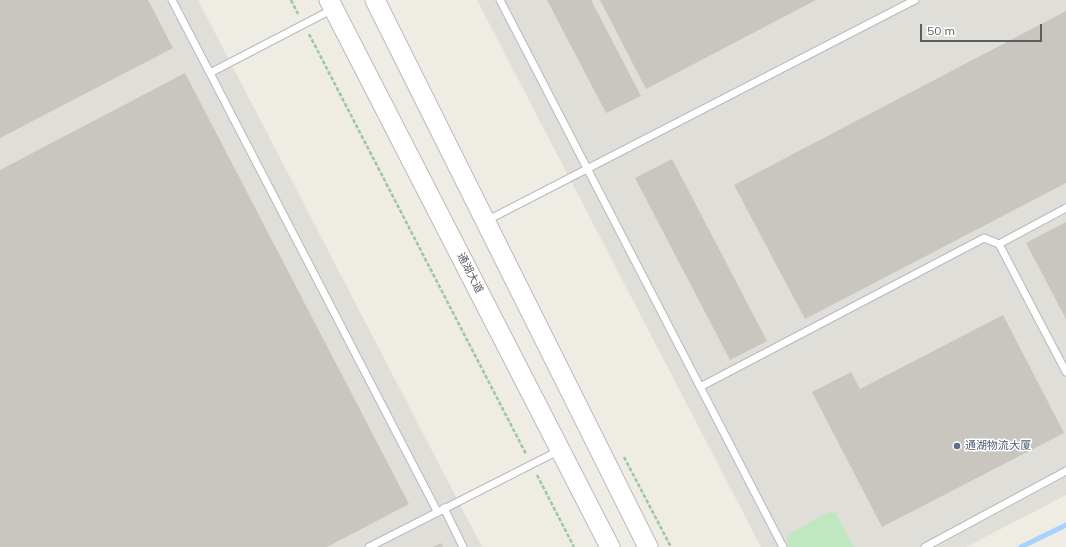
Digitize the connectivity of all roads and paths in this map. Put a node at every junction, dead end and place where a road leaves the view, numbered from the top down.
1 (172, 0) edge
2 (291, 0) edge
3 (375, 0) edge
4 (500, 0) edge
5 (915, 0) edge
6 (331, 5) edge
7 (304, 25) junction
8 (210, 74) junction
9 (587, 170) junction
10 (1066, 208) edge
11 (486, 221) junction
12 (998, 244) junction
13 (1066, 372) edge
14 (700, 387) junction
15 (560, 450) junction
16 (532, 464) junction
17 (1066, 471) edge
18 (440, 510) junction
19 (369, 547) edge
20 (464, 547) edge
21 (574, 547) edge
22 (610, 547) edge
23 (648, 547) edge
24 (783, 547) edge
25 (925, 547) edge

1 - 8 lane
2 - 7 path
3 - 11 main road
4 - 9 lane
5 - 9 lane
6 - 7 lane
6 - 15 main road, 通湖大道
7 - 8 lane
7 - 16 path
8 - 18 lane
9 - 11 lane
9 - 14 lane
10 - 12 lane
11 - 23 main road
12 - 13 lane
12 - 14 lane
14 - 24 lane
15 - 16 lane
15 - 22 main road, 通湖大道
16 - 18 lane
16 - 21 path
17 - 25 lane
18 - 19 lane
18 - 20 lane

